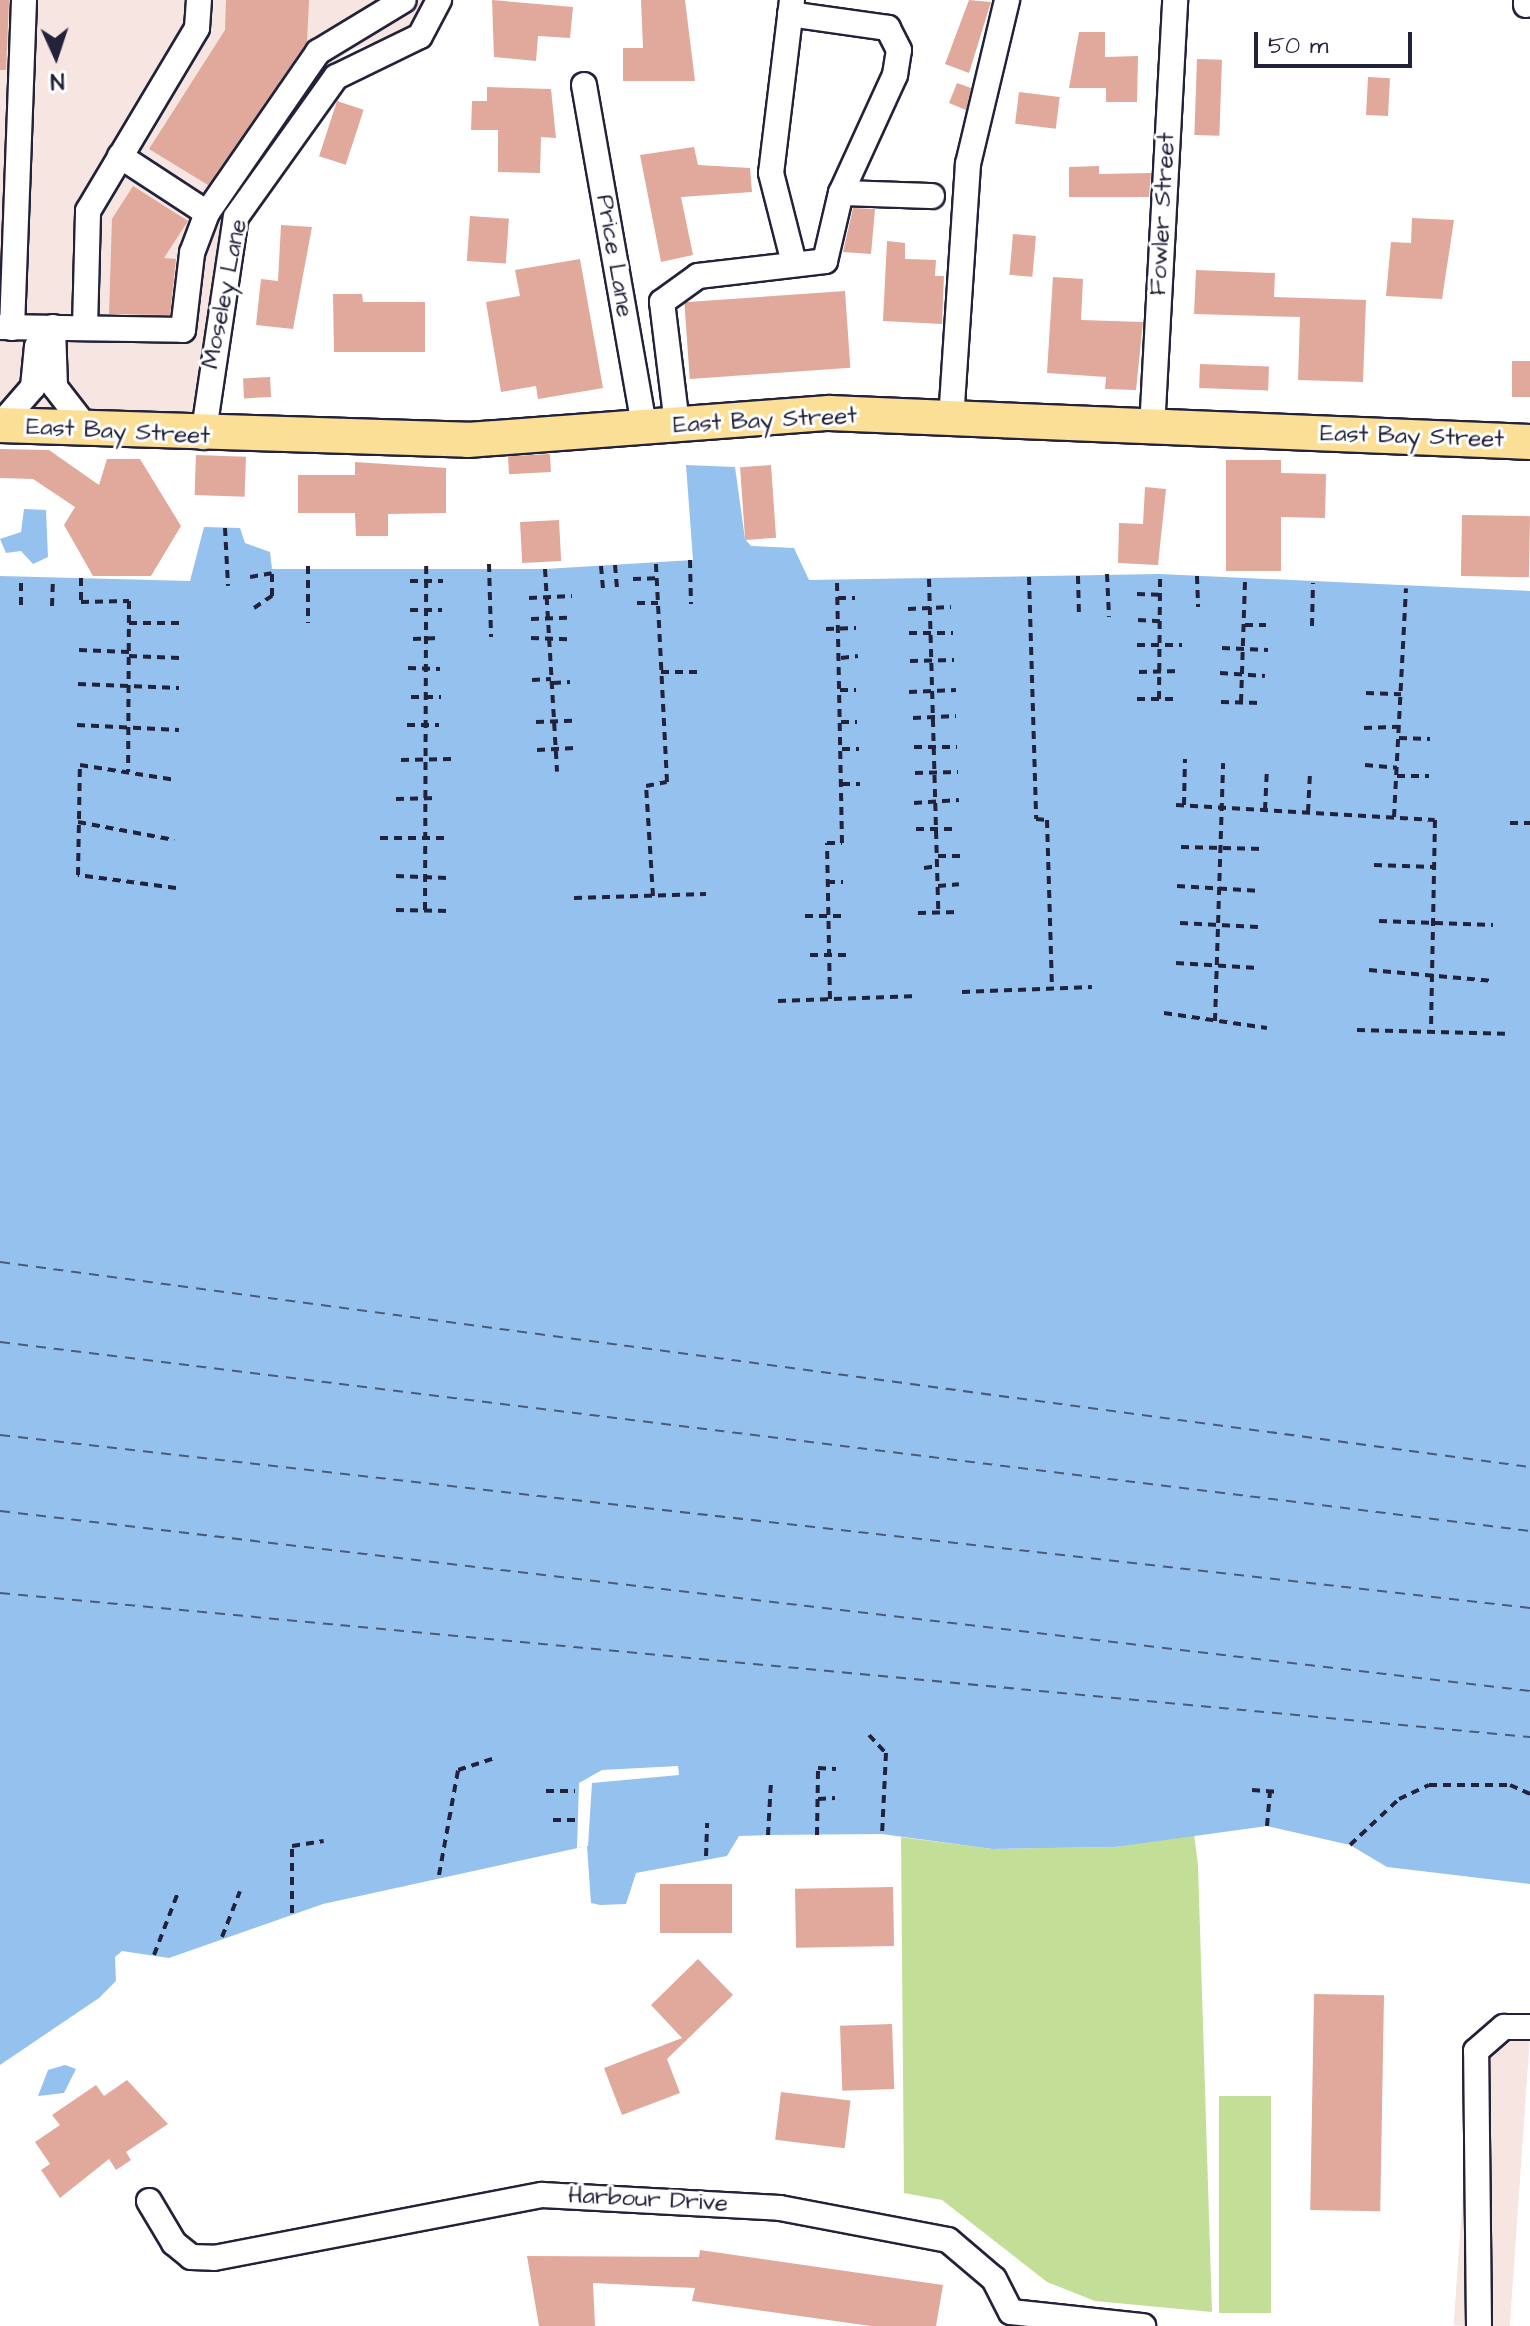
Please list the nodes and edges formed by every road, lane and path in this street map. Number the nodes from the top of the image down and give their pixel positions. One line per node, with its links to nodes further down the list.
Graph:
1 (24, 0): 10 (street)
2 (199, 0): 9 (street)
3 (404, 0): 13 (street)
4 (439, 0): 23 (street, Moseley Lane)
5 (1007, 0): 18 (street)
6 (1175, 0): 21 (street, Fowler Street)
7 (791, 7): 11 (street); 14 (street)
8 (584, 85): 20 (street, Price Lane)
9 (120, 156): 13 (street); 17 (street)
10 (8, 193): 16 (street)
11 (841, 193): 12 (street); 14 (street)
12 (932, 196)
13 (207, 213): 17 (street)
14 (794, 263): 20 (street)
15 (45, 327): 16 (street); 17 (street); 19 (street); 22 (street)
16 (6, 328)
17 (85, 328)
18 (951, 420): 20 (highway, East Bay Street); 21 (highway, East Bay Street)
19 (0, 425): 22 (highway, East Bay Street)
20 (661, 426): 23 (highway, East Bay Street)
21 (1152, 429): 24 (highway, East Bay Street)
22 (89, 431): 23 (highway, East Bay Street)
23 (203, 437)
24 (1530, 442)
25 (225, 528): 52 (path)
26 (690, 560): 65 (path)
27 (656, 562): 43 (path)
28 (489, 564): 95 (path)
29 (426, 565): 50 (path)
30 (615, 565): 55 (path)
31 (308, 566): 85 (path)
32 (601, 566): 54 (path)
33 (545, 569): 59 (path)
34 (1107, 574): 77 (path)
35 (1160, 574): 57 (path)
36 (1078, 576): 76 (path)
37 (1197, 576): 69 (path)
38 (21, 577): 66 (path)
39 (250, 577): 70 (path)
40 (1029, 577): 264 (path)
41 (53, 578): 67 (path)
42 (81, 578): 83 (path)
43 (657, 578): 44 (path); 64 (path)
44 (633, 579)
45 (929, 579): 71 (path)
46 (1245, 579): 86 (path)
47 (410, 581): 50 (path)
48 (443, 581): 50 (path)
49 (837, 581): 61 (path)
50 (426, 582): 74 (path)
51 (1313, 583): 88 (path)
52 (228, 586)
53 (1406, 588): 139 (path)
54 (603, 590)
55 (617, 590)
56 (1137, 594): 57 (path)
57 (1160, 595): 82 (path)
58 (572, 596): 59 (path)
59 (546, 597): 60 (path); 80 (path)
60 (529, 598)
61 (838, 598): 62 (path); 89 (path)
62 (855, 598)
63 (637, 603): 64 (path)
64 (658, 603): 120 (path)
65 (691, 604)
66 (21, 605)
67 (52, 606)
68 (951, 607): 71 (path)
69 (1198, 607)
70 (254, 608)
71 (930, 608): 72 (path); 93 (path)
72 (908, 609)
73 (410, 610): 74 (path)
74 (426, 610): 75 (path); 101 (path)
75 (442, 610)
76 (1079, 616)
77 (1109, 617)
78 (568, 618): 80 (path)
79 (531, 619): 80 (path)
80 (548, 619): 98 (path)
81 (1138, 620): 82 (path)
82 (1160, 621): 103 (path)
83 (129, 623): 84 (path); 109 (path)
84 (180, 623)
85 (308, 623)
86 (1244, 625): 87 (path); 107 (path)
87 (1266, 625)
88 (1312, 626)
89 (839, 628): 90 (path); 91 (path); 112 (path)
90 (856, 628)
91 (826, 629)
92 (909, 633): 93 (path)
93 (931, 633): 94 (path); 113 (path)
94 (953, 633)
95 (491, 637)
96 (440, 638): 101 (path)
97 (531, 638): 98 (path)
98 (549, 638): 100 (path); 128 (path)
99 (413, 639): 101 (path)
100 (568, 639)
101 (426, 640): 117 (path)
102 (1137, 645): 103 (path)
103 (1160, 645): 104 (path); 123 (path)
104 (1182, 645)
105 (1222, 648): 107 (path)
106 (79, 650): 109 (path)
107 (1244, 650): 108 (path); 125 (path)
108 (1268, 650)
109 (129, 654): 111 (path); 131 (path)
110 (858, 656): 112 (path)
111 (180, 658)
112 (839, 658): 133 (path)
113 (931, 660): 114 (path); 115 (path); 136 (path)
114 (954, 660)
115 (910, 661)
116 (408, 668): 117 (path)
117 (426, 669): 118 (path); 142 (path)
118 (440, 669)
119 (1181, 671): 123 (path)
120 (661, 672): 121 (path); 237 (path)
121 (702, 672)
122 (1139, 672): 123 (path)
123 (1160, 672): 144 (path)
124 (1220, 673): 125 (path)
125 (1243, 675): 126 (path); 147 (path)
126 (1265, 676)
127 (532, 680): 128 (path)
128 (551, 681): 129 (path); 154 (path)
129 (570, 682)
130 (78, 684): 131 (path)
131 (128, 687): 132 (path); 161 (path)
132 (179, 688)
133 (840, 690): 134 (path); 155 (path)
134 (856, 690)
135 (956, 690): 136 (path)
136 (932, 691): 137 (path); 150 (path)
137 (909, 692)
138 (1366, 693): 139 (path)
139 (1401, 694): 162 (path)
140 (411, 697): 142 (path)
141 (441, 697): 142 (path)
142 (426, 698): 159 (path)
143 (1137, 699): 144 (path)
144 (1159, 699): 145 (path)
145 (1179, 699)
146 (1221, 702): 147 (path)
147 (1241, 702): 148 (path)
148 (1262, 703)
149 (956, 716): 150 (path)
150 (934, 717): 151 (path); 168 (path)
151 (913, 718)
152 (572, 721): 154 (path)
153 (536, 722): 154 (path)
154 (554, 722): 174 (path)
155 (841, 722): 156 (path); 171 (path)
156 (857, 722)
157 (77, 725): 161 (path)
158 (407, 725): 159 (path)
159 (425, 725): 160 (path); 175 (path)
160 (439, 725)
161 (128, 727): 164 (path); 183 (path)
162 (1399, 727): 163 (path); 165 (path)
163 (1364, 728)
164 (179, 730)
165 (1399, 738): 166 (path); 182 (path)
166 (1430, 739)
167 (914, 747): 168 (path)
168 (934, 747): 169 (path); 185 (path)
169 (957, 747)
170 (575, 748): 174 (path)
171 (841, 749): 172 (path); 192 (path)
172 (859, 749)
173 (537, 750): 174 (path)
174 (556, 750): 184 (path)
175 (425, 759): 176 (path); 178 (path); 194 (path)
176 (451, 759)
177 (1185, 759): 201 (path)
178 (401, 760)
179 (1223, 763): 202 (path)
180 (1365, 765): 182 (path)
181 (1267, 768): 203 (path)
182 (1397, 768): 189 (path)
183 (128, 772): 191 (path); 206 (path)
184 (557, 772)
185 (935, 772): 186 (path); 188 (path); 198 (path)
186 (958, 772)
187 (1310, 772): 204 (path)
188 (915, 773)
189 (1397, 776): 190 (path); 205 (path)
190 (1429, 776)
191 (176, 780)
192 (842, 784): 193 (path); 228 (path)
193 (860, 784)
194 (425, 798): 195 (path); 196 (path); 214 (path)
195 (438, 798)
196 (396, 799)
197 (959, 800): 198 (path)
198 (936, 801): 199 (path); 210 (path)
199 (914, 803)
200 (1176, 805): 201 (path)
201 (1184, 805): 202 (path)
202 (1223, 807): 203 (path); 217 (path)
203 (1265, 810): 204 (path)
204 (1308, 812): 205 (path)
205 (1394, 817): 223 (path)
206 (78, 822): 215 (path); 233 (path)
207 (1510, 823): 208 (path)
208 (1530, 823)
209 (916, 829): 210 (path)
210 (937, 829): 211 (path); 219 (path)
211 (958, 829)
212 (380, 838): 214 (path)
213 (446, 838): 214 (path)
214 (425, 839): 226 (path)
215 (174, 840)
216 (1181, 847): 217 (path)
217 (1222, 848): 218 (path); 234 (path)
218 (1265, 849)
219 (938, 856): 220 (path); 222 (path)
220 (960, 856)
221 (1374, 865): 223 (path)
222 (938, 866): 224 (path); 231 (path)
223 (1434, 867): 249 (path)
224 (924, 868)
225 (396, 876): 226 (path)
226 (425, 878): 227 (path); 240 (path)
227 (447, 878)
228 (827, 882): 229 (path); 246 (path)
229 (843, 882)
230 (959, 884): 231 (path)
231 (938, 886): 242 (path)
232 (1177, 886): 234 (path)
233 (176, 888)
234 (1220, 889): 235 (path); 251 (path)
235 (1261, 891)
236 (706, 894): 237 (path)
237 (653, 896): 238 (path)
238 (574, 898)
239 (396, 910): 240 (path)
240 (425, 910): 241 (path)
241 (450, 911)
242 (938, 911): 243 (path); 244 (path)
243 (959, 912)
244 (918, 913)
245 (805, 916): 246 (path)
246 (828, 916): 247 (path); 255 (path)
247 (845, 916)
248 (1379, 921): 249 (path)
249 (1433, 922): 252 (path); 261 (path)
250 (1180, 923): 251 (path)
251 (1220, 925): 253 (path); 258 (path)
252 (1493, 925)
253 (1258, 927)
254 (810, 955): 255 (path)
255 (829, 955): 256 (path); 267 (path)
256 (846, 955)
257 (1176, 963): 258 (path)
258 (1216, 964): 259 (path); 270 (path)
259 (1258, 968)
260 (1369, 970): 261 (path)
261 (1432, 977): 262 (path); 273 (path)
262 (1494, 981)
263 (1092, 987): 264 (path)
264 (1052, 988): 265 (path)
265 (962, 992)
266 (918, 996): 267 (path)
267 (830, 999): 268 (path)
268 (778, 1001)
269 (1164, 1013): 270 (path)
270 (1215, 1021): 271 (path)
271 (1267, 1028)
272 (1357, 1030): 273 (path)
273 (1431, 1032): 274 (path)
274 (1505, 1034)
275 (869, 1735): 291 (path)
276 (492, 1759): 297 (path)
277 (836, 1769): 286 (path)
278 (771, 1782): 292 (path)
279 (1252, 1790): 282 (path)
280 (546, 1791): 281 (path)
281 (575, 1791)
282 (1270, 1791): 283 (path); 290 (path)
283 (1279, 1792)
284 (1530, 1794): 295 (path)
285 (835, 1798): 286 (path)
286 (818, 1799): 293 (path)
287 (553, 1820): 288 (path)
288 (576, 1820)
289 (707, 1823): 296 (path)
290 (1267, 1826)
291 (882, 1834)
292 (768, 1835)
293 (817, 1835)
294 (324, 1841): 300 (path)
295 (1350, 1845)
296 (706, 1856)
297 (439, 1875)
298 (179, 1890): 302 (path)
299 (240, 1891): 301 (path)
300 (292, 1913)
301 (222, 1937)
302 (154, 1955)
303 (1530, 2027): 307 (street)
304 (149, 2201): 305 (street, Harbour Drive)
305 (1004, 2319): 306 (street, Harbour Drive)
306 (1143, 2326)
307 (1479, 2326)

